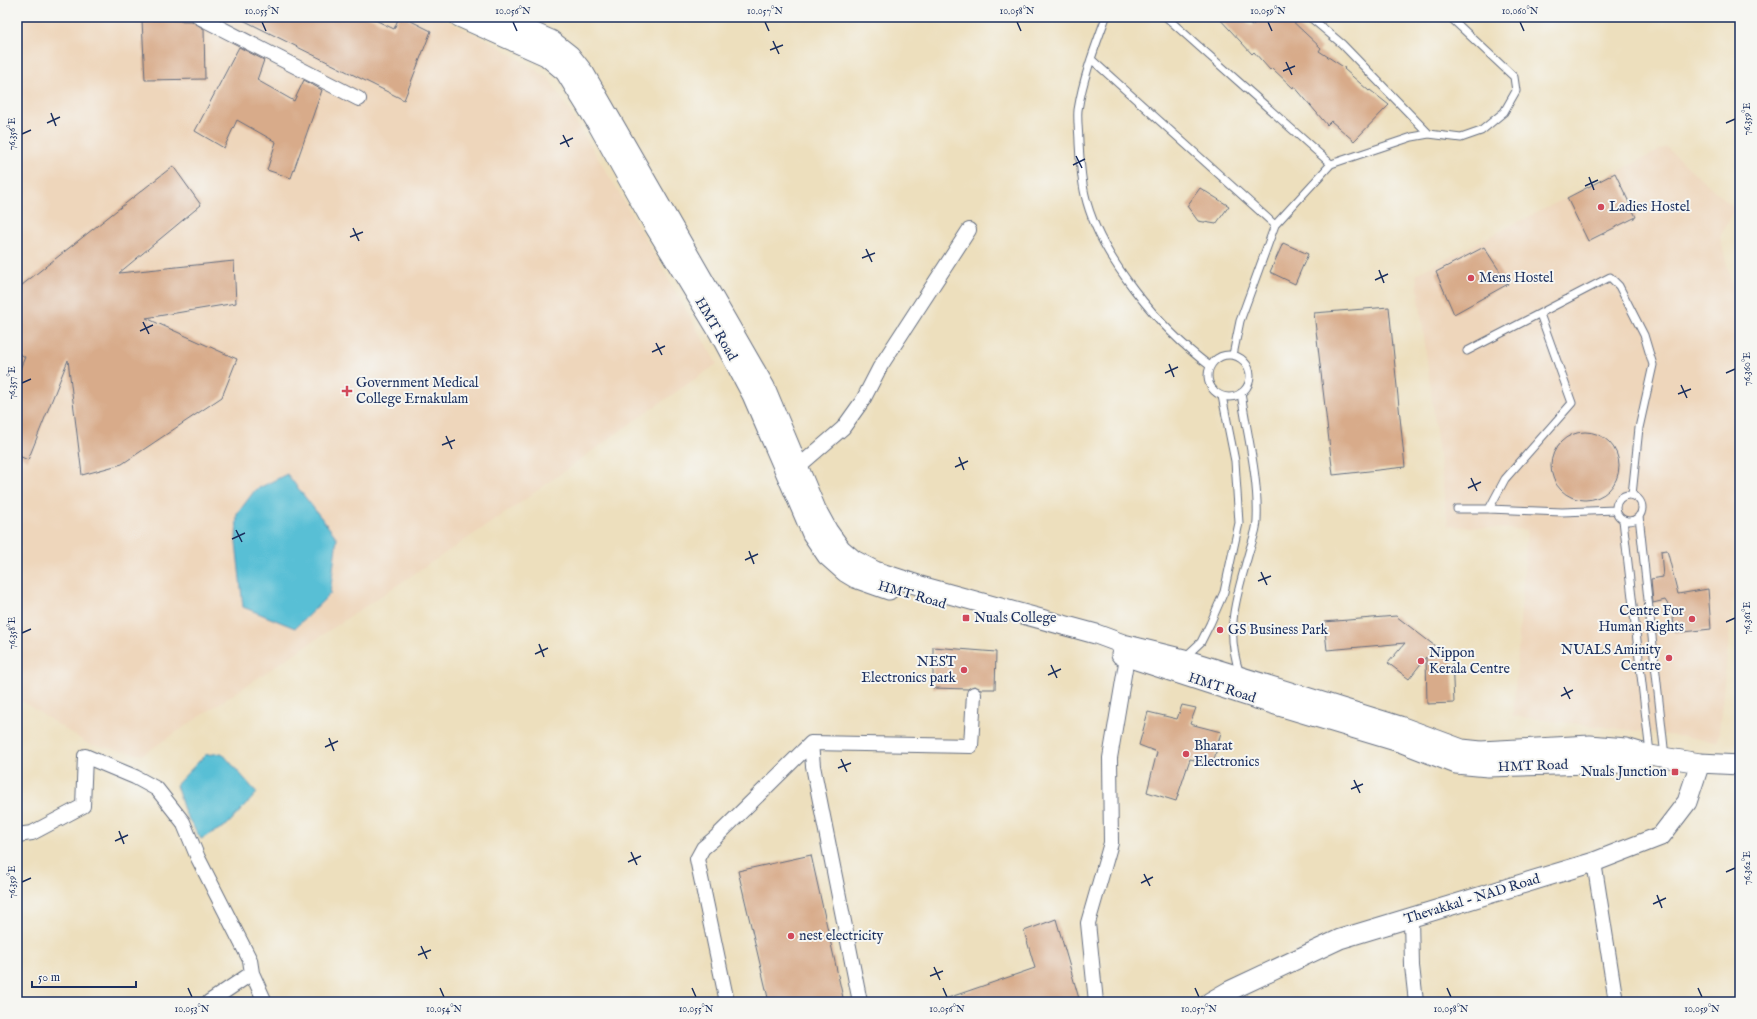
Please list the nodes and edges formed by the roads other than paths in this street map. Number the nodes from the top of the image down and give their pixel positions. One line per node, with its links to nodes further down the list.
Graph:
1 (199, 17): 9 (street)
2 (459, 17): 27 (main road, HMT Road)
3 (499, 17): 20 (main road, HMT Road)
4 (1106, 17): 8 (lane)
5 (1166, 17): 11 (lane)
6 (1310, 17): 10 (lane)
7 (1450, 17): 10 (lane)
8 (1091, 59): 12 (lane); 17 (lane)
9 (359, 99)
10 (1429, 134): 11 (lane)
11 (1331, 164): 12 (lane)
12 (1275, 225): 16 (lane)
13 (969, 230): 20 (street)
14 (1540, 314): 15 (lane); 21 (lane); 23 (lane)
15 (1467, 351)
16 (1233, 355): 17 (lane); 18 (lane)
17 (1210, 366): 19 (lane)
18 (1240, 393): 19 (lane); 30 (lane)
19 (1222, 396): 29 (lane)
20 (798, 467): 27 (main road, HMT Road)
21 (1632, 494): 24 (lane); 25 (lane)
22 (1457, 509): 23 (lane)
23 (1489, 509): 24 (lane)
24 (1616, 510): 26 (lane)
25 (1639, 516): 26 (lane); 33 (lane)
26 (1623, 520): 33 (lane)
27 (849, 566): 28 (main road, HMT Road); 29 (main road, HMT Road)
28 (1127, 657): 33 (main road, HMT Road); 44 (street)
29 (1184, 658): 30 (main road, HMT Road)
30 (1241, 676): 33 (main road, HMT Road)
31 (974, 694): 32 (street)
32 (811, 743): 42 (street); 43 (street)
33 (1658, 757): 34 (main road, HMT Road)
34 (1700, 764): 35 (main road, HMT Road); 37 (main road, Thevakkal - NAD Road)
35 (1740, 765)
36 (17, 835): 39 (street)
37 (1594, 862): 38 (main road, Thevakkal - NAD Road); 47 (street)
38 (1411, 917): 45 (main road, Thevakkal - NAD Road); 46 (street)
39 (252, 973): 40 (street); 41 (street)
40 (209, 1002)
41 (265, 1002)
42 (727, 1002)
43 (860, 1002)
44 (1096, 1002)
45 (1210, 1002)
46 (1416, 1002)
47 (1616, 1002)

